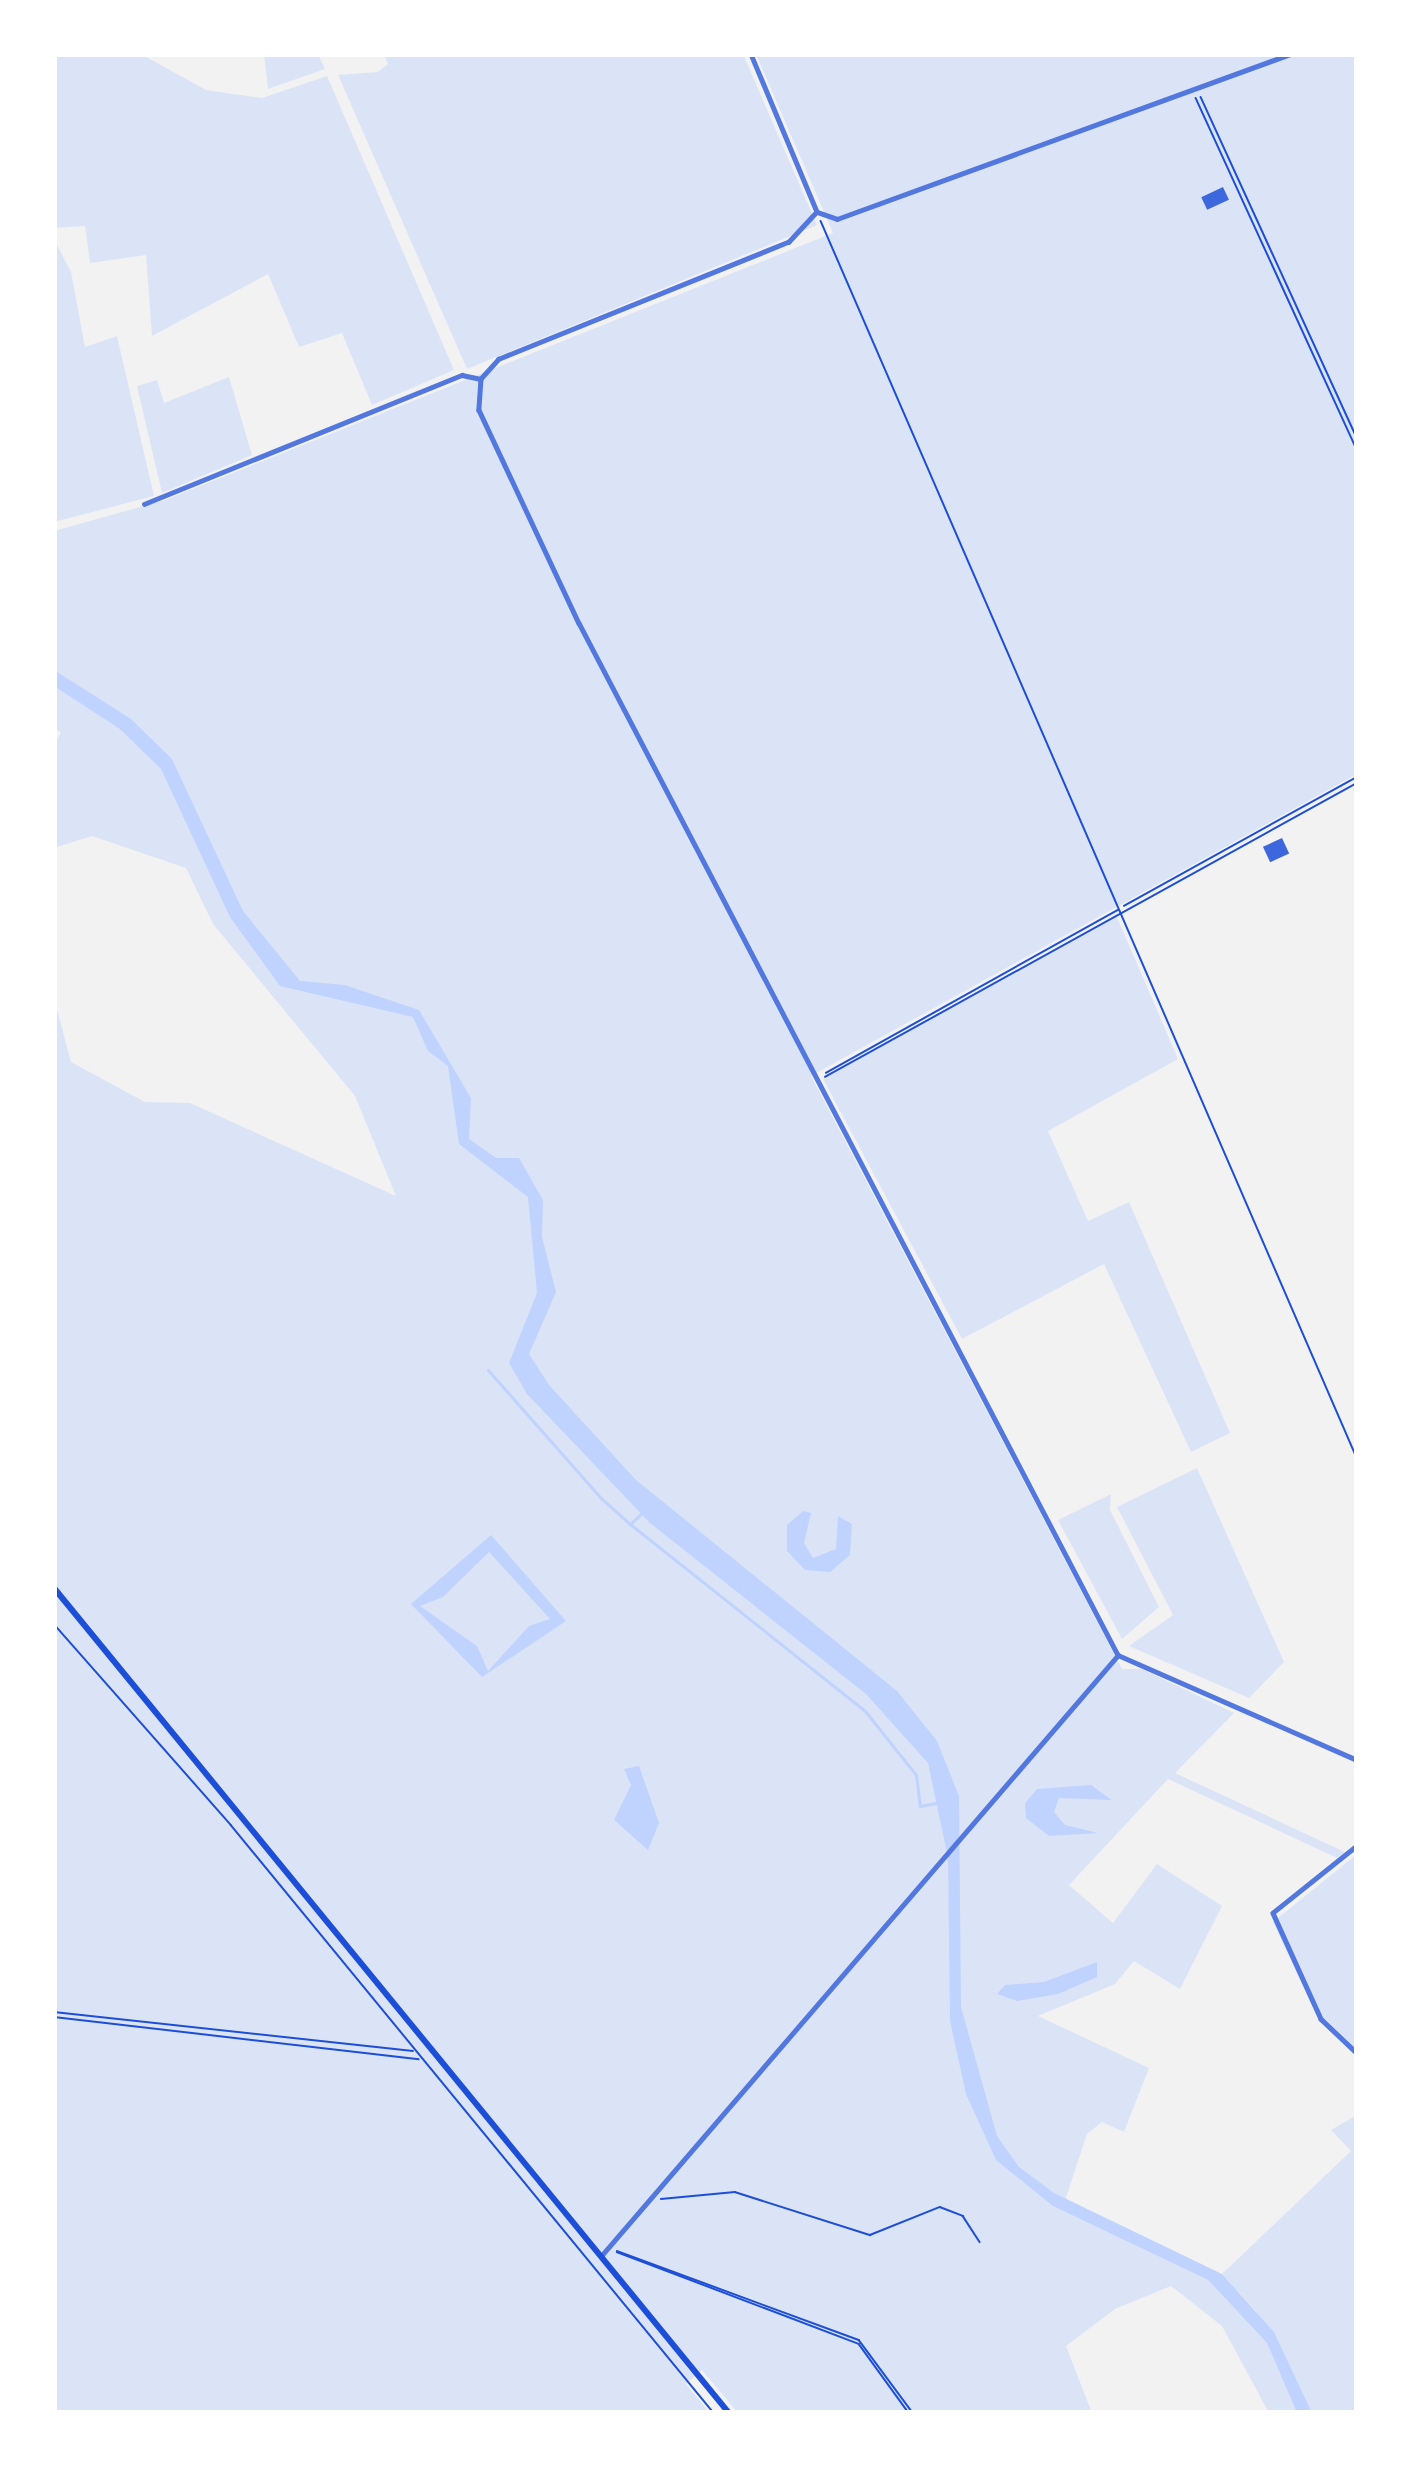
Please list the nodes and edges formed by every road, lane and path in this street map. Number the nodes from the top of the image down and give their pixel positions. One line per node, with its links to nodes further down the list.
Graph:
1 (751, 54): 4 (street)
2 (1292, 54): 3 (street)
3 (1196, 88): 4 (street); 6 (path); 7 (path)
4 (817, 212): 5 (street); 10 (path)
5 (481, 379): 8 (street); 11 (street)
6 (1357, 438)
7 (1357, 450)
8 (145, 504)
9 (1357, 780): 10 (path)
10 (1122, 910): 11 (path); 12 (path)
11 (818, 1079): 15 (street)
12 (1357, 1458)
13 (54, 1588): 25 (main road)
14 (54, 1624): 19 (path)
15 (1118, 1655): 16 (street); 22 (street)
16 (1357, 1760)
17 (1357, 1846): 20 (street)
18 (54, 2014): 19 (path); 21 (path)
19 (416, 2049): 21 (path)
20 (1357, 2053)
21 (423, 2058): 26 (path)
22 (647, 2202): 23 (path); 24 (street)
23 (980, 2242)
24 (608, 2248): 25 (street); 28 (path)
25 (601, 2257): 27 (main road)
26 (714, 2413)
27 (729, 2413)
28 (911, 2413)

